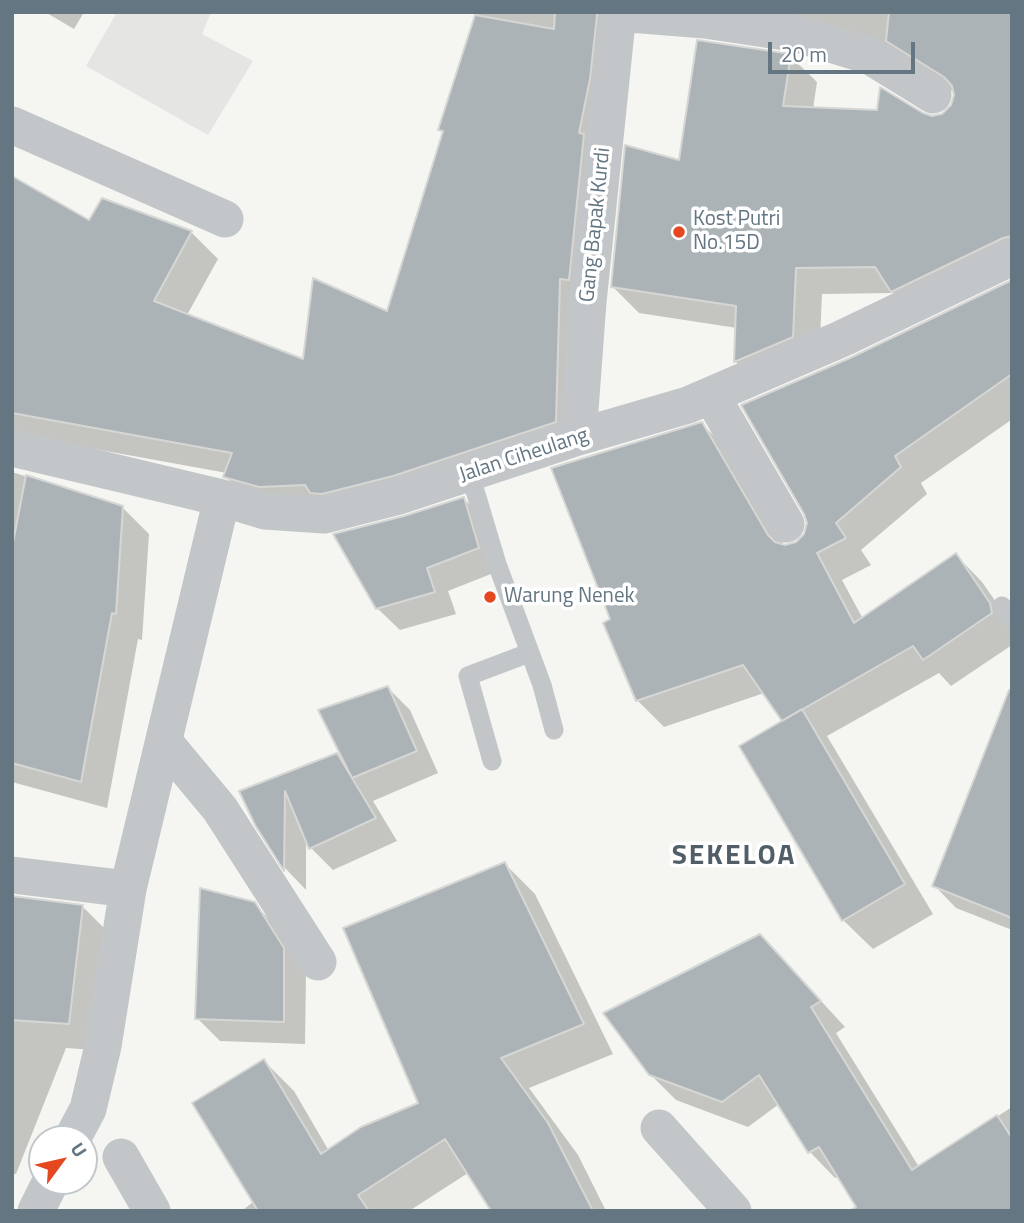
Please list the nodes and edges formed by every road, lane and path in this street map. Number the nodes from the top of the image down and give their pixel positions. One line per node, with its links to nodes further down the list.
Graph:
1 (617, 13): 2 (street); 7 (street, Gang Bapak Kurdi)
2 (933, 94)
3 (12, 125): 4 (street)
4 (225, 219)
5 (1012, 257): 6 (street, Jalan Ciheulang)
6 (711, 395): 7 (street, Jalan Ciheulang); 11 (street)
7 (578, 437): 9 (street, Jalan Ciheulang)
8 (12, 449): 10 (street, Jalan Ciheulang)
9 (470, 474): 10 (street, Jalan Ciheulang); 12 (lane)
10 (222, 498): 14 (street)
11 (786, 524)
12 (529, 653): 13 (lane); 15 (lane)
13 (554, 730)
14 (165, 743): 17 (street); 18 (street)
15 (492, 761)
16 (12, 875): 17 (street)
17 (128, 889): 19 (street)
18 (318, 962)
19 (79, 1125)
20 (659, 1128): 25 (street)
21 (121, 1157): 24 (street)
22 (44, 1195): 23 (street)
23 (36, 1211)
24 (152, 1211)
25 (733, 1211)

